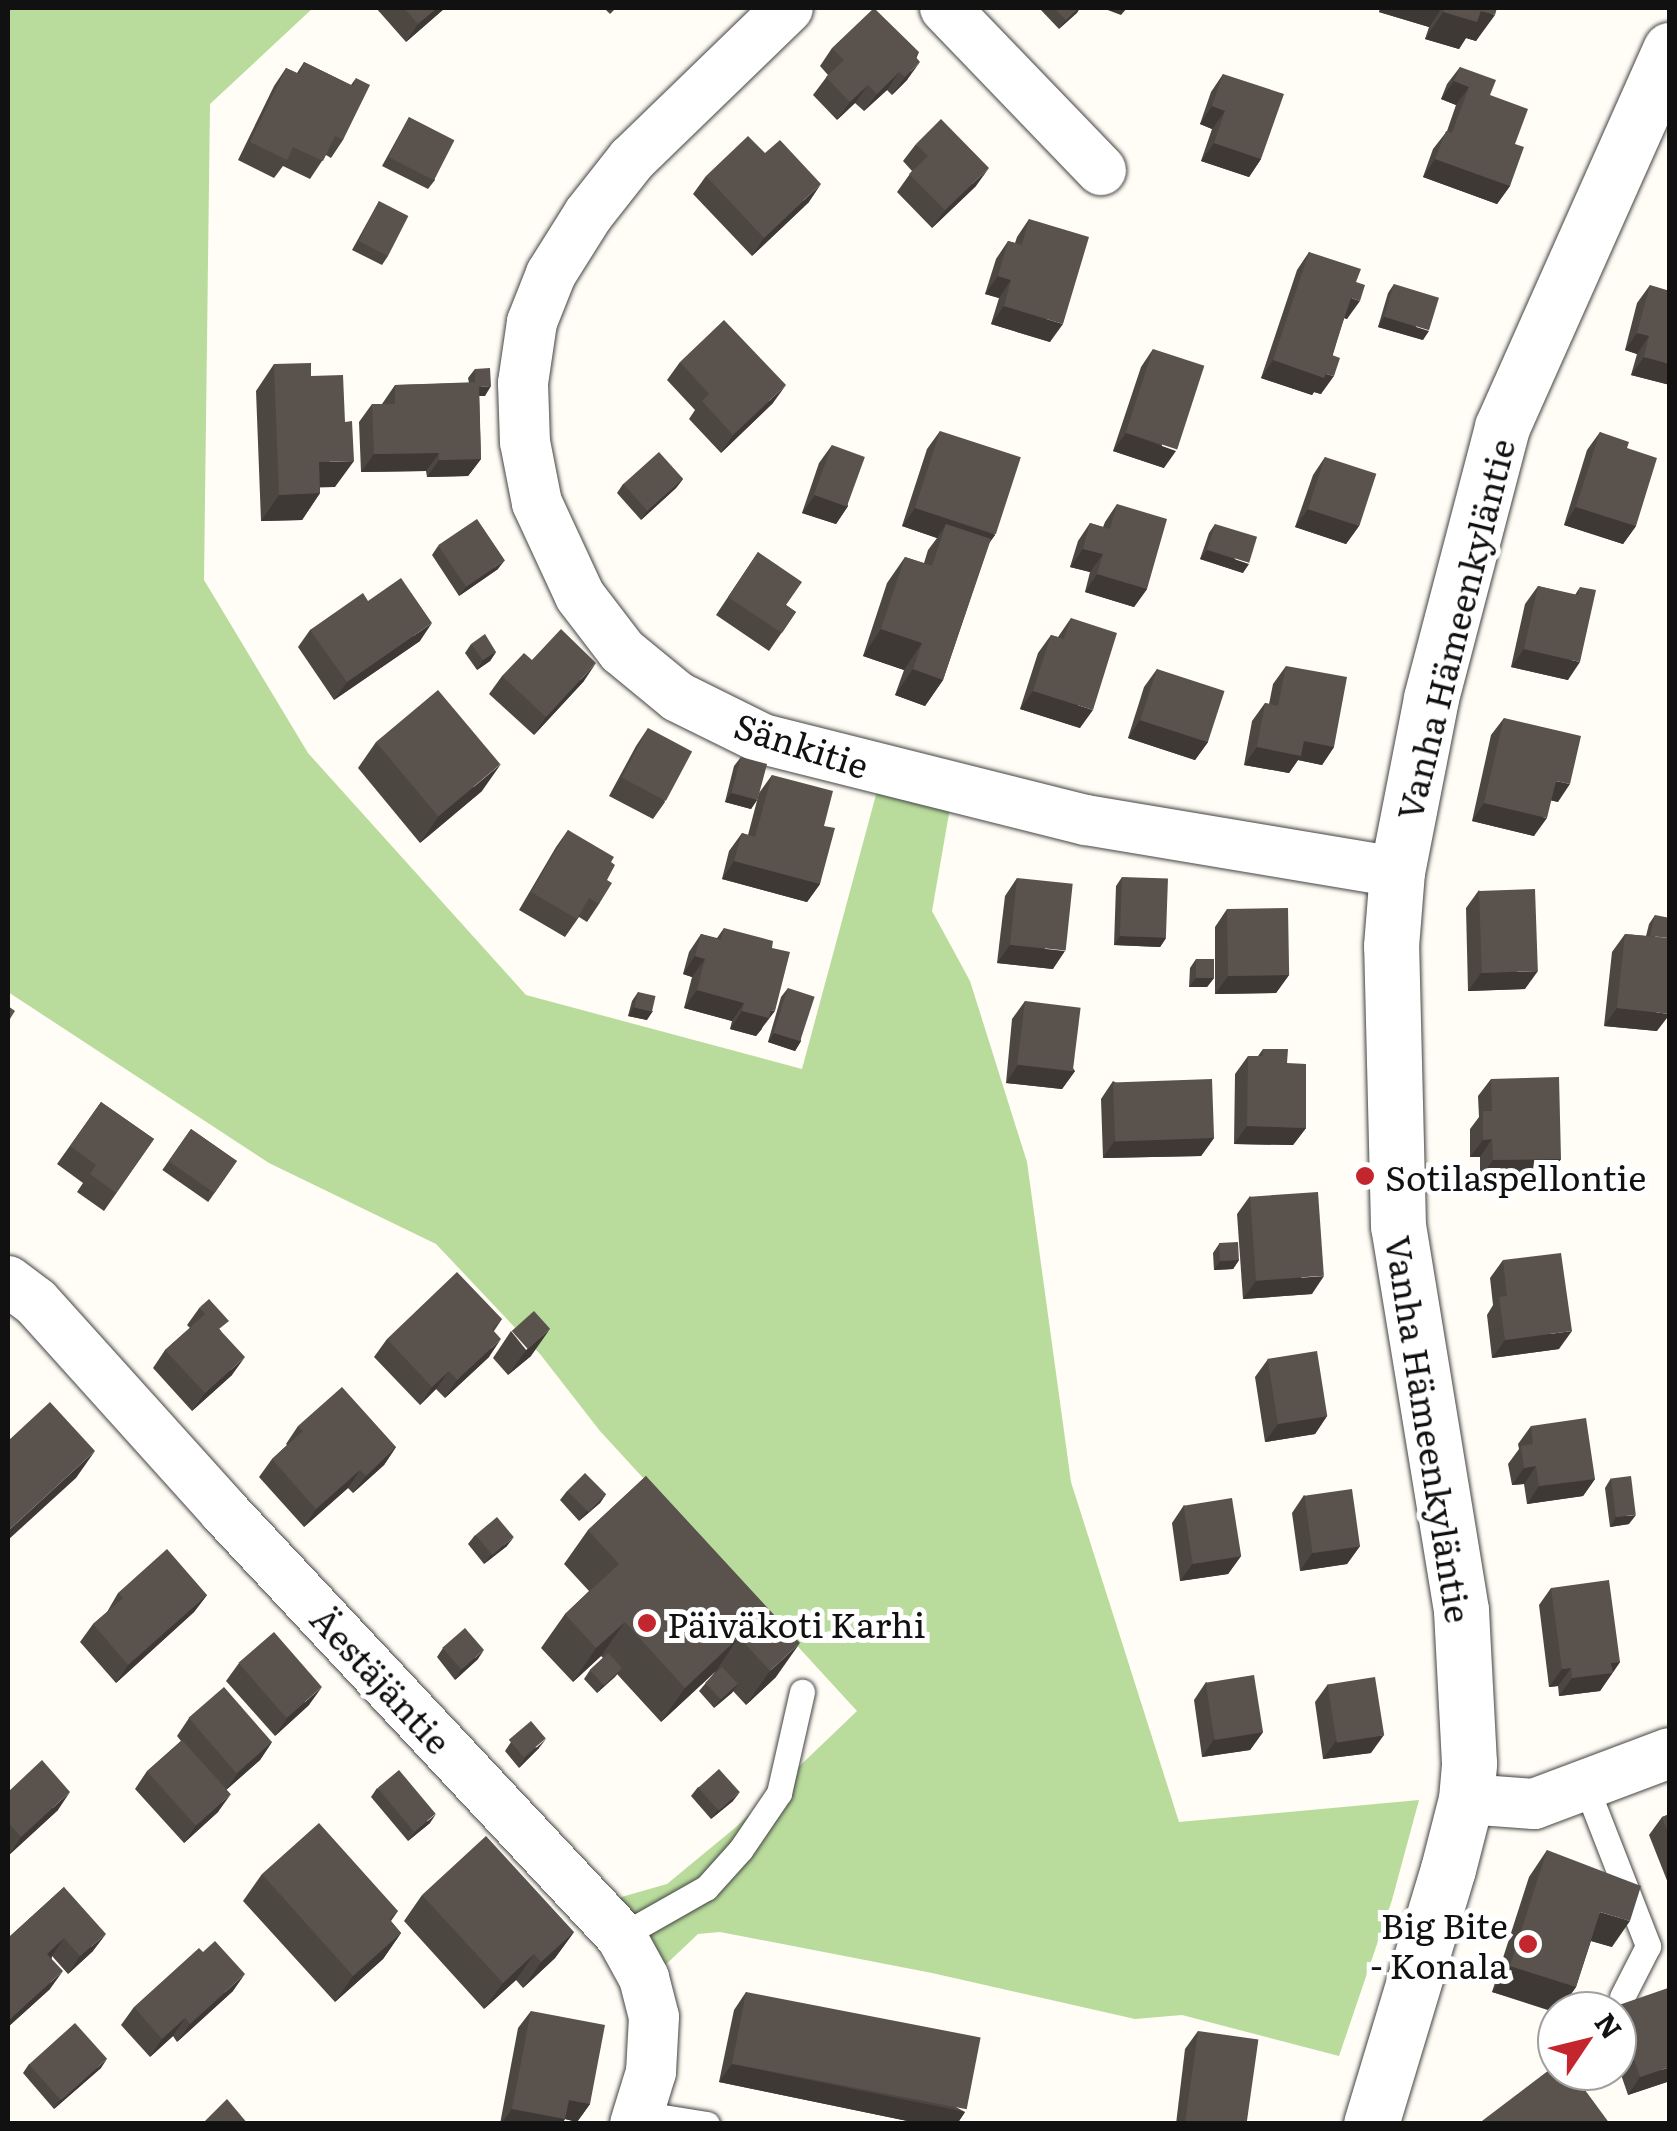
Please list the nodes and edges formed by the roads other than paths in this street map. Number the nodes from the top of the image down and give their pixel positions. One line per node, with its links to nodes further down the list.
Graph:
1 (788, 8): 5 (street, Sänkitie)
2 (945, 8): 4 (street)
3 (1670, 50): 5 (street, Vanha Hämeenkyläntie)
4 (1101, 170)
5 (1398, 872): 10 (street, Vanha Hämeenkyläntie)
6 (8, 1281): 11 (street, Äestäjäntie)
7 (802, 1692): 11 (lane)
8 (1670, 1752): 9 (street)
9 (1585, 1784): 10 (street); 12 (lane)
10 (1466, 1799): 15 (street, Vanha Hämeenkyläntie)
11 (620, 1936): 13 (street, Äestäjäntie)
12 (1625, 1991)
13 (636, 2118): 14 (lane)
14 (706, 2124)
15 (1371, 2124)

